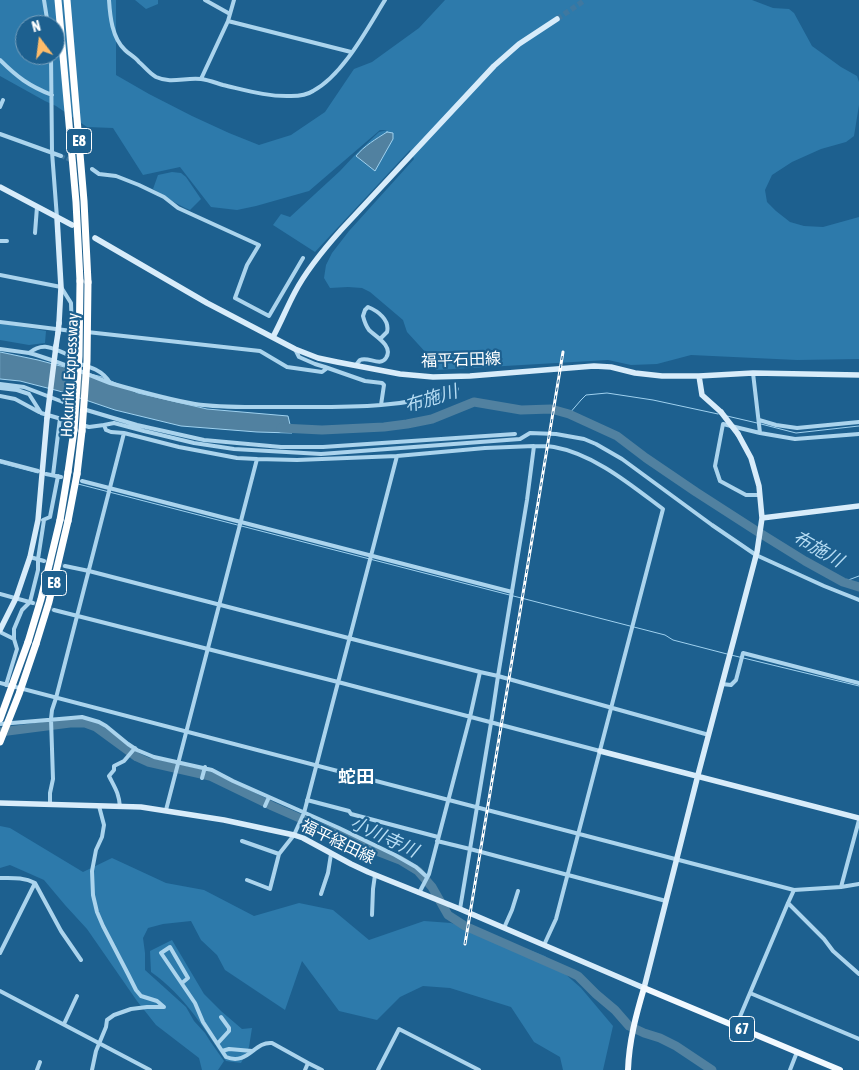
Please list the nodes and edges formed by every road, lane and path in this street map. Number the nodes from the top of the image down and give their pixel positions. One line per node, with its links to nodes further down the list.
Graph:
1 (44, 0): 9 (street)
2 (58, 0): 33 (highway, Hokuriku Expressway / E8)
3 (67, 0): 33 (highway, Hokuriku Expressway / E8)
4 (109, 0): 15 (street)
5 (205, 0): 8 (street)
6 (234, 0): 8 (street)
7 (385, 0): 12 (street)
8 (230, 14): 11 (street)
9 (46, 15)
10 (557, 18): 37 (street)
11 (228, 21): 12 (street); 15 (street)
12 (351, 52): 15 (street)
13 (0, 60): 16 (street)
14 (51, 65): 16 (street)
15 (201, 79)
16 (52, 95): 20 (street)
17 (3, 100): 18 (street)
18 (0, 107)
19 (0, 134): 20 (street)
20 (52, 152): 21 (street); 25 (street)
21 (61, 156)
22 (92, 169): 31 (street)
23 (0, 187): 24 (street)
24 (37, 207): 25 (street); 27 (street)
25 (57, 218): 26 (street); 34 (street)
26 (72, 225)
27 (35, 233)
28 (95, 238): 37 (street, 福平石田線)
29 (0, 241): 30 (street)
30 (7, 241)
31 (303, 258)
32 (0, 275): 34 (street)
33 (84, 282): 59 (highway, Hokuriku Expressway / E8, bridge)
34 (61, 287): 36 (street); 76 (street, bridge)
35 (0, 322): 36 (street)
36 (72, 331): 42 (street); 44 (street)
37 (273, 338): 40 (street, 福平石田線)
38 (380, 339): 38 (street); 43 (street)
39 (0, 349): 41 (street)
40 (295, 349): 43 (street, 福平石田線); 44 (street)
41 (29, 353): 42 (street); 48 (street)
42 (69, 355): 48 (street)
43 (356, 366): 46 (street, 福平石田線)
44 (326, 367): 53 (street)
45 (753, 373): 46 (street, 福平石田線); 47 (street, 福平石田線); 56 (street)
46 (699, 376): 73 (street, bridge)
47 (859, 376)
48 (110, 382): 53 (street)
49 (0, 384): 62 (street)
50 (0, 388): 54 (street)
51 (457, 389): 53 (street)
52 (0, 396): 54 (street)
53 (382, 405)
54 (41, 413): 55 (street)
55 (60, 418): 58 (street); 70 (street)
56 (759, 420): 57 (street); 61 (street)
57 (859, 422)
58 (104, 425): 60 (street); 78 (street)
59 (78, 430): 107 (highway, Hokuriku Expressway / E8, bridge); 113 (highway, Hokuriku Expressway / E8, bridge)
60 (124, 433): 66 (street); 72 (street)
61 (760, 433): 63 (street); 73 (street)
62 (515, 434)
63 (859, 434)
64 (534, 446): 65 (street); 85 (street); 105 (street)
65 (397, 456): 66 (street); 79 (street)
66 (257, 459): 77 (street)
67 (0, 460): 68 (street)
68 (38, 471)
69 (46, 474): 70 (street)
70 (53, 475): 76 (street)
71 (82, 481): 72 (street)
72 (110, 487): 77 (street); 84 (street)
73 (760, 495): 75 (street)
74 (859, 506): 75 (street)
75 (762, 518): 78 (street)
76 (41, 520): 80 (street); 81 (street)
77 (241, 522): 79 (street); 90 (street)
78 (757, 553): 88 (street); 101 (street)
79 (371, 555): 85 (street); 95 (street)
80 (30, 557): 81 (street); 87 (street)
81 (38, 559): 82 (street); 89 (street)
82 (44, 560)
83 (65, 566): 84 (street)
84 (89, 571): 90 (street); 92 (street)
85 (512, 592): 98 (street)
86 (0, 594): 87 (street)
87 (16, 598): 89 (street); 93 (street)
88 (859, 600)
89 (31, 603): 94 (street)
90 (220, 604): 95 (street); 96 (street)
91 (54, 610): 92 (street)
92 (77, 615): 96 (street); 104 (street)
93 (0, 631): 94 (street)
94 (14, 639): 103 (street)
95 (350, 639): 97 (street); 99 (street)
96 (208, 649): 99 (street); 111 (street)
97 (480, 672): 98 (street); 106 (street)
98 (498, 676): 105 (street); 109 (street)
99 (338, 682): 106 (street); 117 (street)
100 (0, 683): 103 (street)
101 (722, 684): 102 (street); 112 (street)
102 (859, 684)
103 (6, 685): 104 (street)
104 (56, 698): 108 (street); 111 (street)
105 (611, 707): 112 (street); 115 (street)
106 (470, 717): 109 (street); 123 (street)
107 (0, 719)
108 (51, 719): 110 (street); 114 (street); 125 (street)
109 (491, 723): 115 (street); 129 (street)
110 (0, 724)
111 (186, 732): 116 (street); 117 (street)
112 (709, 735): 119 (street)
113 (0, 742)
114 (135, 748): 116 (street); 128 (street)
115 (600, 751): 119 (street); 133 (street)
116 (178, 764): 118 (street); 130 (street)
117 (316, 766): 122 (street); 123 (street)
118 (205, 768): 120 (street); 121 (street)
119 (697, 776): 132 (street); 140 (street)
120 (202, 778)
121 (269, 797): 127 (street); 131 (street)
122 (307, 800): 131 (street); 135 (street)
123 (448, 800): 129 (street); 135 (street)
124 (0, 803): 125 (street, 福平経田線)
125 (50, 804): 126 (street, 福平経田線)
126 (99, 806): 128 (street, 福平経田線); 171 (street)
127 (265, 806)
128 (120, 807): 130 (street, 福平経田線)
129 (477, 807): 133 (street); 137 (street)
130 (166, 810): 134 (street, 福平経田線)
131 (304, 813): 134 (street); 143 (street)
132 (859, 819): 148 (street)
133 (578, 833): 140 (street); 142 (street)
134 (294, 835): 138 (street); 139 (street, 福平経田線)
135 (438, 839): 137 (street); 143 (street)
136 (242, 841): 138 (street)
137 (470, 849): 142 (street); 155 (street)
138 (279, 854): 145 (street)
139 (331, 854): 141 (street, 福平経田線); 151 (street)
140 (676, 860): 149 (street); 153 (street)
141 (375, 875): 152 (street, 福平経田線); 156 (street)
142 (567, 875): 153 (street); 158 (street)
143 (427, 877): 152 (street)
144 (0, 878): 146 (street)
145 (247, 880)
146 (35, 883): 159 (street); 160 (street)
147 (859, 884): 148 (street)
148 (841, 887): 149 (street)
149 (794, 890): 154 (street)
150 (518, 891): 157 (street)
151 (321, 894)
152 (421, 894): 155 (street, 福平経田線)
153 (666, 902): 163 (street)
154 (788, 903): 161 (street); 165 (street)
155 (460, 909): 157 (street, 福平経田線)
156 (372, 915)
157 (504, 928): 158 (street, 福平経田線)
158 (544, 945): 163 (street, 福平経田線)
159 (0, 953)
160 (81, 960)
161 (859, 974)
162 (182, 983): 162 (street); 172 (street)
163 (644, 988): 169 (main road, 67); 185 (main road)
164 (0, 991): 168 (street)
165 (750, 993): 169 (street); 170 (street)
166 (77, 996): 168 (street)
167 (221, 1017): 172 (street)
168 (64, 1024): 171 (street)
169 (736, 1026): 175 (main road, 67)
170 (859, 1039)
171 (99, 1042): 179 (street); 180 (street)
172 (218, 1043): 173 (street)
173 (222, 1051): 174 (street); 174 (street)
174 (253, 1051): 177 (street)
175 (797, 1052): 186 (street); 187 (main road, 67)
176 (40, 1062): 178 (street)
177 (308, 1063): 181 (street); 182 (street)
178 (37, 1070)
179 (92, 1070)
180 (150, 1070)
181 (305, 1070)
182 (322, 1070)
183 (378, 1070): 184 (street)
184 (478, 1070)
185 (628, 1070)
186 (790, 1070)
187 (840, 1070)

